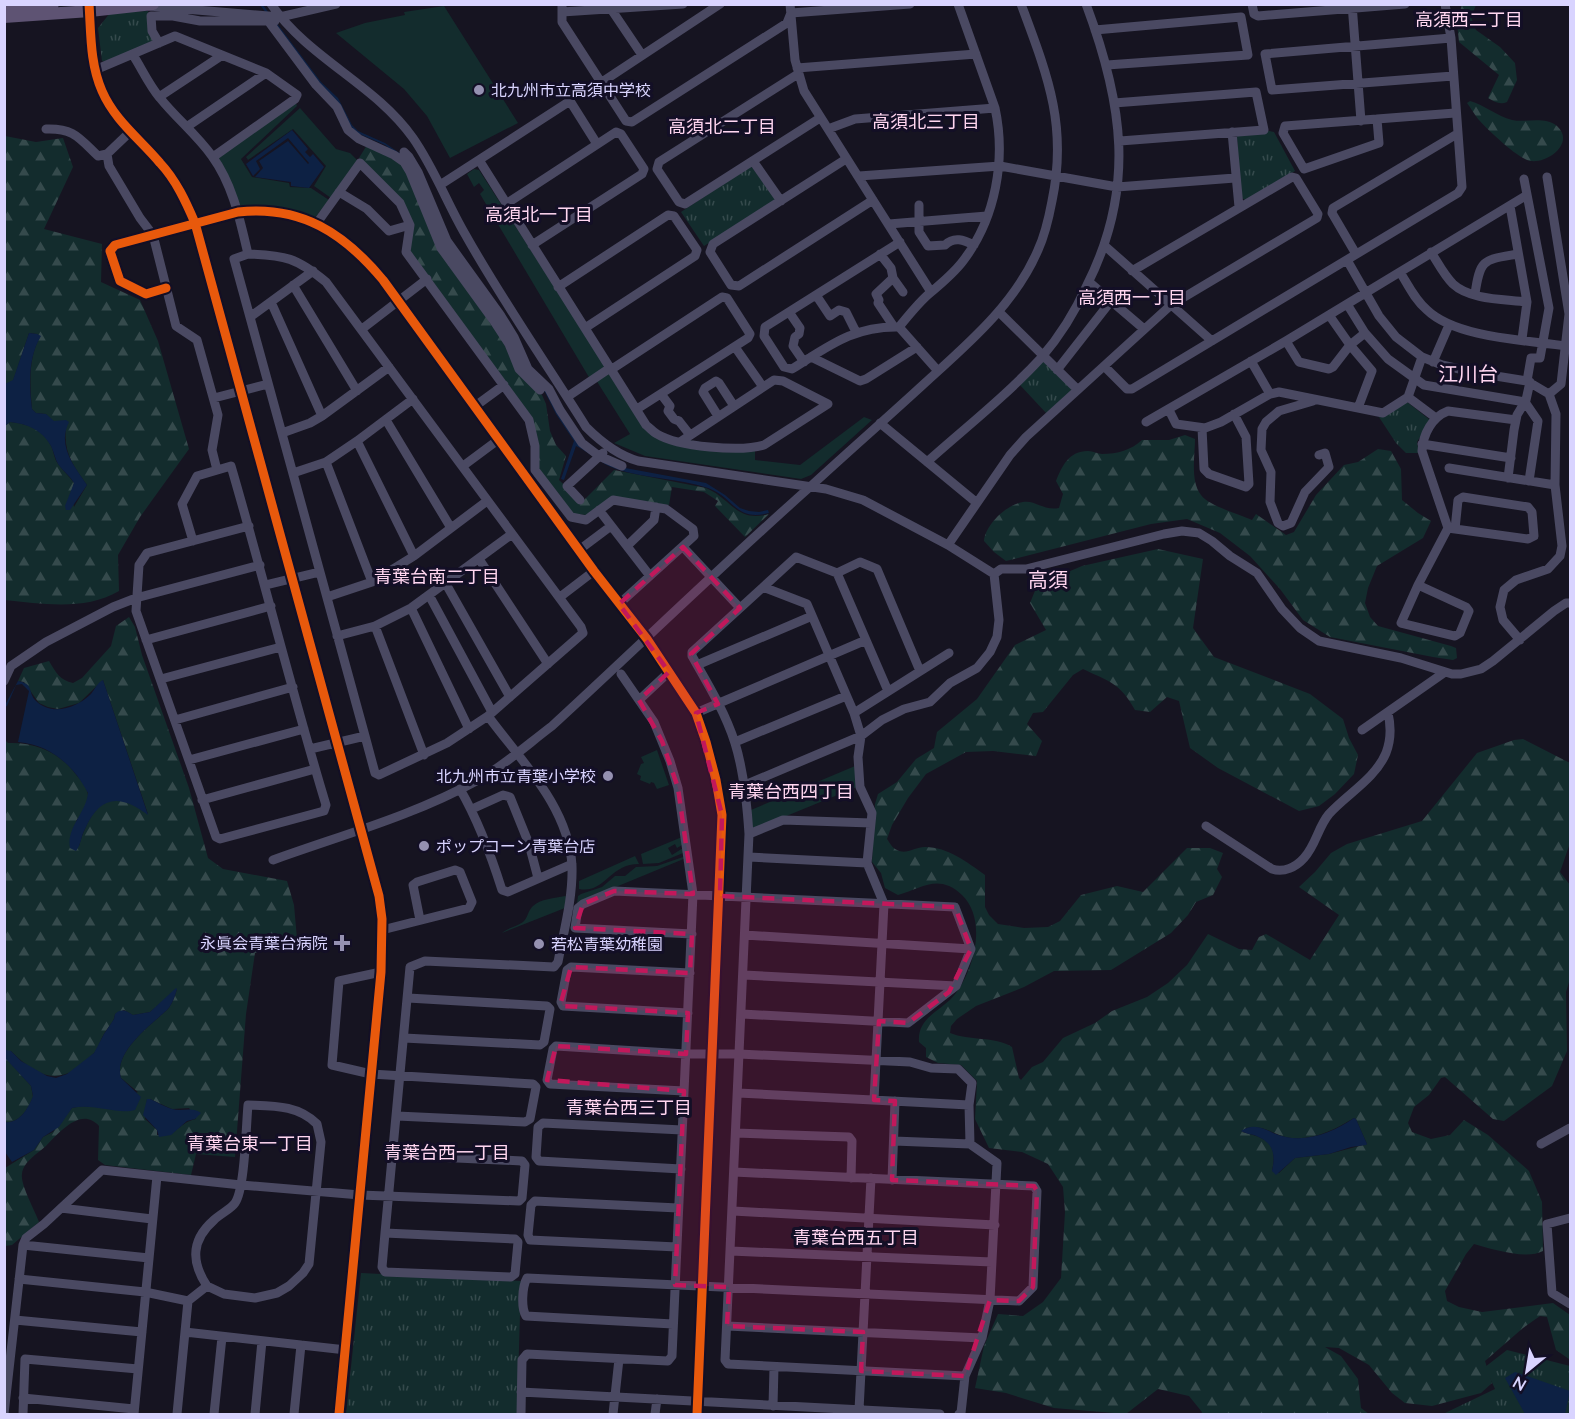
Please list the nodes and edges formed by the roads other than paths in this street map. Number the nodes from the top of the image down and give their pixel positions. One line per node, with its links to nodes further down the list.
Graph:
1 (53, 4): 15 (main road)
2 (271, 4): 21 (street)
3 (336, 4): 21 (street)
4 (683, 4): 18 (street)
5 (720, 4): 29 (street)
6 (910, 4): 19 (street)
7 (958, 4): 27 (street)
8 (1021, 4): 61 (street)
9 (1086, 4): 23 (street)
10 (1251, 4): 14 (street)
11 (1405, 4): 14 (street)
12 (1445, 4): 24 (street)
13 (147, 5): 16 (main road); 21 (street)
14 (1352, 7): 26 (street)
15 (4, 8)
16 (89, 8): 20 (main road); 32 (street)
17 (562, 8): 18 (street); 36 (street)
18 (611, 9): 29 (street)
19 (791, 9): 33 (street); 36 (street)
20 (4, 17)
21 (282, 19): 22 (street); 65 (street)
22 (269, 22): 25 (street); 148 (street)
23 (1095, 30): 31 (street); 31 (street)
24 (1451, 39): 26 (street); 35 (street)
25 (159, 44): 28 (street); 30 (street)
26 (1355, 47): 37 (street); 37 (street)
27 (976, 54): 33 (street); 40 (street)
28 (133, 55): 32 (street); 38 (street)
29 (642, 55): 36 (street)
30 (221, 56): 34 (street); 38 (street)
31 (1107, 65): 39 (street)
32 (95, 70): 48 (street)
33 (798, 71): 42 (street); 58 (street)
34 (266, 73): 45 (street); 55 (street)
35 (1452, 76): 37 (street); 41 (street)
36 (602, 82)
37 (1358, 84): 44 (street)
38 (159, 97): 45 (street)
39 (1114, 103): 49 (street); 51 (street)
40 (995, 108): 47 (street); 59 (street)
41 (1455, 113): 43 (street); 50 (street)
42 (820, 118): 47 (street); 58 (street)
43 (1377, 119): 44 (street); 44 (street)
44 (1361, 121)
45 (188, 126): 55 (street)
46 (46, 129): 54 (street)
47 (828, 129): 56 (street)
48 (130, 132): 54 (street); 78 (street)
49 (1232, 132): 51 (street); 63 (street)
50 (1457, 134): 90 (street); 90 (street)
51 (1120, 141): 66 (street)
52 (597, 144): 57 (street); 71 (street); 84 (street)
53 (404, 152): 182 (street)
54 (107, 154): 82 (street)
55 (213, 157): 75 (street)
56 (846, 159): 60 (street); 70 (street)
57 (479, 160): 65 (street); 71 (street)
58 (753, 161): 70 (street)
59 (1000, 166): 60 (street); 61 (street); 76 (street)
60 (859, 176): 69 (street)
61 (1057, 177): 66 (street); 114 (street)
62 (1547, 177): 129 (street)
63 (1235, 178): 66 (street); 74 (street)
64 (1524, 178): 68 (street)
65 (440, 185): 154 (street)
66 (1117, 187): 86 (street)
67 (339, 192): 79 (street); 81 (street); 81 (street)
68 (1527, 195): 73 (street); 127 (street)
69 (873, 200): 70 (street); 80 (street)
70 (781, 201)
71 (506, 204): 84 (street)
72 (918, 205): 77 (street)
73 (1510, 206): 87 (street); 91 (street)
74 (1239, 207): 94 (street); 112 (street)
75 (238, 212): 78 (street); 79 (street); 88 (street)
76 (987, 216): 77 (street); 85 (street)
77 (919, 222): 80 (street); 85 (street)
78 (195, 223): 82 (street); 149 (street)
79 (317, 223): 109 (street)
80 (889, 224): 83 (street)
81 (410, 225): 97 (street)
82 (153, 235): 101 (street); 101 (street)
83 (900, 242): 89 (street); 103 (street)
84 (532, 245): 100 (street)
85 (974, 245): 103 (street)
86 (1105, 246): 94 (street); 98 (street)
87 (1431, 252): 95 (street); 105 (street)
88 (248, 254): 93 (street); 116 (street)
89 (880, 254): 96 (street); 106 (street)
90 (1356, 254): 92 (street)
91 (1518, 254): 105 (street); 110 (street)
92 (1347, 260): 104 (street); 125 (street)
93 (313, 271): 99 (street); 120 (street)
94 (1132, 271): 112 (street)
95 (1400, 272): 104 (street); 117 (street)
96 (893, 278): 102 (street); 118 (street)
97 (427, 279): 109 (street); 145 (street)
98 (1089, 282): 107 (street); 132 (street)
99 (293, 285): 108 (street); 150 (street)
100 (558, 286): 119 (street); 119 (street)
101 (166, 288): 156 (street)
102 (903, 292)
103 (931, 292): 118 (street)
104 (1365, 293): 111 (street); 133 (street)
105 (1475, 294): 110 (street)
106 (816, 295): 113 (street); 122 (street)
107 (1111, 301): 121 (street); 140 (street)
108 (271, 302): 116 (street); 166 (street)
109 (397, 302): 120 (street); 161 (street)
110 (1527, 302): 124 (street)
111 (1347, 304): 115 (street); 123 (street)
112 (1171, 305): 121 (street); 125 (street)
113 (789, 312): 134 (street); 134 (street)
114 (999, 312): 132 (street); 141 (street)
115 (1329, 315): 126 (street); 128 (street)
116 (250, 317): 144 (street)
117 (1449, 325): 124 (street); 136 (street)
118 (896, 327): 122 (street); 131 (street)
119 (585, 328): 139 (street)
120 (362, 329): 138 (street)
121 (1144, 329): 137 (street)
122 (856, 333): 134 (street)
123 (1365, 333): 128 (street); 142 (street)
124 (1522, 339): 127 (street)
125 (1212, 341): 137 (street)
126 (1286, 341): 128 (street); 135 (street)
127 (1543, 342): 129 (street); 143 (street)
128 (1350, 345): 162 (street)
129 (1566, 346): 153 (street)
130 (735, 347): 139 (street); 146 (street); 151 (street)
131 (917, 347): 134 (street); 141 (street)
132 (1042, 356): 140 (street); 185 (street)
133 (1422, 357): 136 (street); 142 (street)
134 (807, 360)
135 (1251, 361): 152 (street); 164 (street)
136 (1433, 362): 143 (street)
137 (1104, 366): 147 (street)
138 (389, 367): 150 (street); 157 (street)
139 (612, 369): 154 (street); 163 (street)
140 (1057, 370): 147 (street)
141 (938, 371): 172 (street)
142 (1415, 378): 155 (street); 159 (street)
143 (1528, 381): 153 (street); 159 (street)
144 (268, 384): 149 (street); 174 (street)
145 (504, 385): 161 (street); 199 (street)
146 (763, 387): 160 (street); 178 (street)
147 (1077, 389): 197 (street)
148 (540, 390)
149 (242, 391): 156 (street); 219 (street)
150 (357, 391): 166 (street)
151 (661, 394): 163 (street); 175 (street)
152 (1270, 394): 158 (street); 165 (street)
153 (1550, 394): 193 (street)
154 (567, 397): 180 (street)
155 (1408, 397): 162 (street); 168 (street)
156 (214, 398): 189 (street)
157 (413, 399): 169 (street); 186 (street)
158 (1315, 400): 162 (street); 181 (street)
159 (1525, 402): 170 (street); 192 (street)
160 (734, 406): 167 (street); 167 (street)
161 (474, 407): 176 (street)
162 (1358, 408)
163 (636, 409): 178 (street)
164 (1169, 410): 171 (street); 173 (street)
165 (1234, 414): 173 (street); 173 (street)
166 (322, 416): 174 (street)
167 (718, 416): 175 (street)
168 (1436, 418): 170 (street); 179 (street)
169 (386, 420): 177 (street); 202 (street)
170 (1516, 420): 183 (street)
171 (1146, 422)
172 (880, 423): 185 (street); 194 (street)
173 (1203, 428)
174 (282, 433): 190 (street)
175 (690, 435): 178 (street)
176 (498, 440): 186 (street); 209 (street)
177 (357, 441): 184 (street); 210 (street)
178 (680, 441)
179 (1422, 444): 183 (street); 203 (street)
180 (609, 447): 182 (street); 194 (street)
181 (1319, 455)
182 (599, 456): 187 (street); 195 (street)
183 (1511, 458): 191 (street)
184 (326, 462): 190 (street); 220 (street)
185 (927, 462): 197 (street)
186 (463, 466): 196 (street)
187 (622, 466)
188 (1449, 468): 191 (street)
189 (217, 470): 200 (street); 205 (street)
190 (293, 473): 214 (street)
191 (1508, 478): 192 (street)
192 (1529, 481): 193 (street)
193 (1556, 485): 240 (street)
194 (809, 487): 206 (street); 218 (street)
195 (580, 500)
196 (487, 501): 202 (street); 204 (street)
197 (977, 503): 206 (street)
198 (656, 507): 199 (street); 207 (street); 208 (street)
199 (599, 510): 201 (street)
200 (249, 526): 205 (street); 212 (street)
201 (611, 526): 207 (street); 209 (street)
202 (451, 528): 210 (street)
203 (1452, 528): 203 (street); 223 (street)
204 (513, 534): 211 (street); 227 (street)
205 (193, 541): 228 (street)
206 (948, 545): 216 (street)
207 (627, 546): 217 (street)
208 (683, 547): 217 (street); 218 (street)
209 (579, 550): 213 (street)
210 (414, 556): 220 (street)
211 (479, 559): 221 (street); 244 (street)
212 (260, 565): 222 (street); 228 (street)
213 (594, 571): 227 (street); 230 (street)
214 (319, 572): 219 (street); 226 (street)
215 (837, 573): 224 (street); 239 (street); 246 (street)
216 (994, 574): 248 (street); 267 (street)
217 (650, 576): 230 (street)
218 (711, 577): 233 (street); 237 (street)
219 (291, 578): 222 (street); 268 (street)
220 (372, 582): 226 (street)
221 (446, 584): 225 (street); 255 (street)
222 (265, 585): 231 (street)
223 (1418, 585): 223 (street)
224 (764, 586): 233 (street); 234 (street)
225 (429, 595): 232 (street); 261 (street)
226 (327, 597): 236 (street)
227 (560, 597): 244 (street)
228 (136, 598): 238 (street); 251 (street)
229 (1570, 603): 240 (street)
230 (619, 604): 237 (street)
231 (271, 606): 238 (street); 241 (street)
232 (411, 608): 235 (street); 264 (street)
233 (740, 608): 245 (street)
234 (812, 616): 243 (street); 245 (street)
235 (375, 626): 236 (street); 272 (street)
236 (337, 636): 266 (street)
237 (647, 639): 247 (street); 271 (street)
238 (146, 640): 250 (street)
239 (866, 640): 243 (street); 253 (street)
240 (1520, 640): 248 (street)
241 (281, 647): 250 (street); 252 (street)
242 (949, 653): 246 (street)
243 (829, 656): 254 (street); 257 (street)
244 (548, 663): 255 (street)
245 (697, 665): 257 (street)
246 (920, 671): 253 (street)
247 (669, 672): 256 (street); 259 (street)
248 (1445, 672): 258 (street)
249 (621, 674): 256 (street)
250 (160, 679): 262 (street)
251 (4, 681)
252 (293, 687): 262 (street); 263 (street)
253 (888, 692): 260 (street)
254 (846, 696): 260 (street); 269 (street)
255 (510, 697): 261 (street)
256 (639, 700): 288 (street)
257 (718, 704): 259 (street); 269 (street)
258 (1388, 712): 265 (street); 280 (street)
259 (696, 713): 289 (street)
260 (854, 713): 267 (street)
261 (490, 714): 264 (street); 271 (street)
262 (175, 720): 273 (street)
263 (304, 729): 270 (street); 273 (street)
264 (469, 729): 272 (street)
265 (1362, 730)
266 (364, 736): 268 (street); 272 (street)
267 (861, 736): 275 (street); 279 (street)
268 (336, 742): 270 (street); 281 (street)
269 (735, 742): 275 (street)
270 (310, 749): 274 (street)
271 (516, 754): 276 (street); 286 (street)
272 (424, 755)
273 (189, 760): 277 (street)
274 (315, 769): 277 (street); 277 (street)
275 (745, 785): 282 (street)
276 (460, 789): 278 (street); 281 (street)
277 (202, 800)
278 (472, 809): 287 (street); 287 (street)
279 (871, 823): 282 (street); 285 (street)
280 (1206, 826)
281 (362, 830): 284 (street); 293 (street)
282 (749, 834): 283 (street)
283 (749, 857): 285 (street); 290 (street)
284 (273, 860)
285 (867, 863): 291 (street)
286 (572, 864): 287 (street); 303 (street)
287 (538, 878)
288 (693, 894): 289 (street); 294 (street); 294 (street)
289 (720, 896): 290 (street); 308 (street)
290 (747, 898): 291 (street); 295 (street)
291 (884, 904): 296 (street); 297 (street)
292 (420, 920): 292 (street); 293 (street)
293 (382, 930): 298 (street)
294 (692, 934): 299 (street)
295 (745, 935): 296 (street); 300 (street)
296 (882, 943): 297 (street); 301 (street)
297 (971, 948): 302 (street)
298 (381, 972): 312 (street); 312 (street)
299 (690, 973): 304 (street); 304 (street)
300 (744, 975): 301 (street); 305 (street)
301 (881, 982): 302 (street); 306 (street)
302 (956, 986): 306 (street)
303 (408, 998): 307 (street); 307 (street)
304 (688, 1012): 309 (street)
305 (742, 1014): 306 (street); 310 (street)
306 (879, 1021): 311 (street)
307 (404, 1038): 313 (street)
308 (712, 1053): 309 (street); 310 (street); 355 (street)
309 (686, 1054): 314 (street); 314 (street)
310 (739, 1054): 311 (street); 315 (street)
311 (877, 1060): 316 (street); 318 (street)
312 (371, 1074): 313 (street); 336 (street)
313 (400, 1076): 319 (street); 319 (street)
314 (684, 1091): 321 (street)
315 (738, 1093): 316 (street); 322 (street)
316 (874, 1100): 317 (street)
317 (895, 1101): 318 (street); 323 (street)
318 (969, 1105): 324 (street)
319 (397, 1116): 326 (street)
320 (1570, 1128): 325 (street)
321 (682, 1130): 327 (street); 327 (street)
322 (736, 1133): 328 (street); 330 (street)
323 (894, 1141): 324 (street); 332 (street)
324 (970, 1144): 334 (street)
325 (1541, 1144)
326 (393, 1155): 337 (street); 337 (street)
327 (681, 1169): 339 (street)
328 (734, 1172): 330 (street); 340 (street)
329 (157, 1176): 333 (street); 338 (street); 343 (street)
330 (851, 1178): 331 (street)
331 (871, 1178): 332 (street); 341 (street)
332 (892, 1180): 334 (street)
333 (241, 1185): 335 (street); 335 (street); 353 (street)
334 (997, 1185): 344 (street); 359 (street)
335 (316, 1191): 336 (street); 353 (street)
336 (360, 1194): 337 (street); 372 (street)
337 (389, 1197): 345 (street)
338 (61, 1208): 343 (street); 346 (street)
339 (678, 1208): 347 (street); 347 (street)
340 (733, 1211): 341 (street); 348 (street)
341 (869, 1218): 344 (street); 349 (street)
342 (1570, 1218): 361 (street)
343 (152, 1219): 350 (street)
344 (994, 1225): 351 (street)
345 (385, 1233): 345 (street)
346 (23, 1245): 350 (street); 352 (street)
347 (677, 1247): 354 (street)
348 (731, 1251): 349 (street); 356 (street)
349 (868, 1256): 351 (street); 358 (street)
350 (149, 1258): 357 (street)
351 (992, 1262): 359 (street)
352 (19, 1279): 357 (street); 362 (street)
353 (207, 1286): 360 (street)
354 (675, 1286): 355 (street); 363 (street); 363 (street)
355 (702, 1287): 356 (street); 382 (street)
356 (729, 1287): 358 (street); 364 (street)
357 (145, 1292): 360 (street); 365 (street)
358 (866, 1293): 359 (street); 367 (street)
359 (990, 1300): 369 (street)
360 (188, 1301): 366 (street)
361 (1570, 1304)
362 (15, 1320): 365 (street); 387 (street)
363 (673, 1324): 373 (street)
364 (727, 1326): 367 (street); 374 (street)
365 (142, 1332): 375 (street)
366 (185, 1332): 368 (street); 389 (street)
367 (863, 1332): 369 (street); 376 (street)
368 (222, 1336): 370 (street); 390 (street)
369 (982, 1338): 377 (street)
370 (262, 1341): 371 (street); 391 (street)
371 (301, 1346): 372 (street); 392 (street)
372 (346, 1350): 393 (street)
373 (619, 1359): 378 (street); 379 (street)
374 (774, 1367): 376 (street); 383 (street)
375 (138, 1370): 380 (street); 385 (street)
376 (861, 1371): 377 (street); 384 (street)
377 (965, 1376): 399 (street)
378 (521, 1392): 379 (street); 394 (street)
379 (616, 1397): 381 (street); 395 (street)
380 (24, 1398): 385 (street); 388 (street)
381 (657, 1399): 382 (street); 396 (street)
382 (698, 1402): 383 (street); 397 (street)
383 (773, 1406): 384 (street)
384 (860, 1410): 386 (street)
385 (134, 1412)
386 (898, 1413): 398 (street)
387 (4, 1414)
388 (23, 1414)
389 (177, 1414)
390 (214, 1414)
391 (255, 1414)
392 (294, 1414)
393 (339, 1414)
394 (521, 1414)
395 (613, 1414)
396 (655, 1414)
397 (697, 1414)
398 (940, 1414)
399 (959, 1414)

